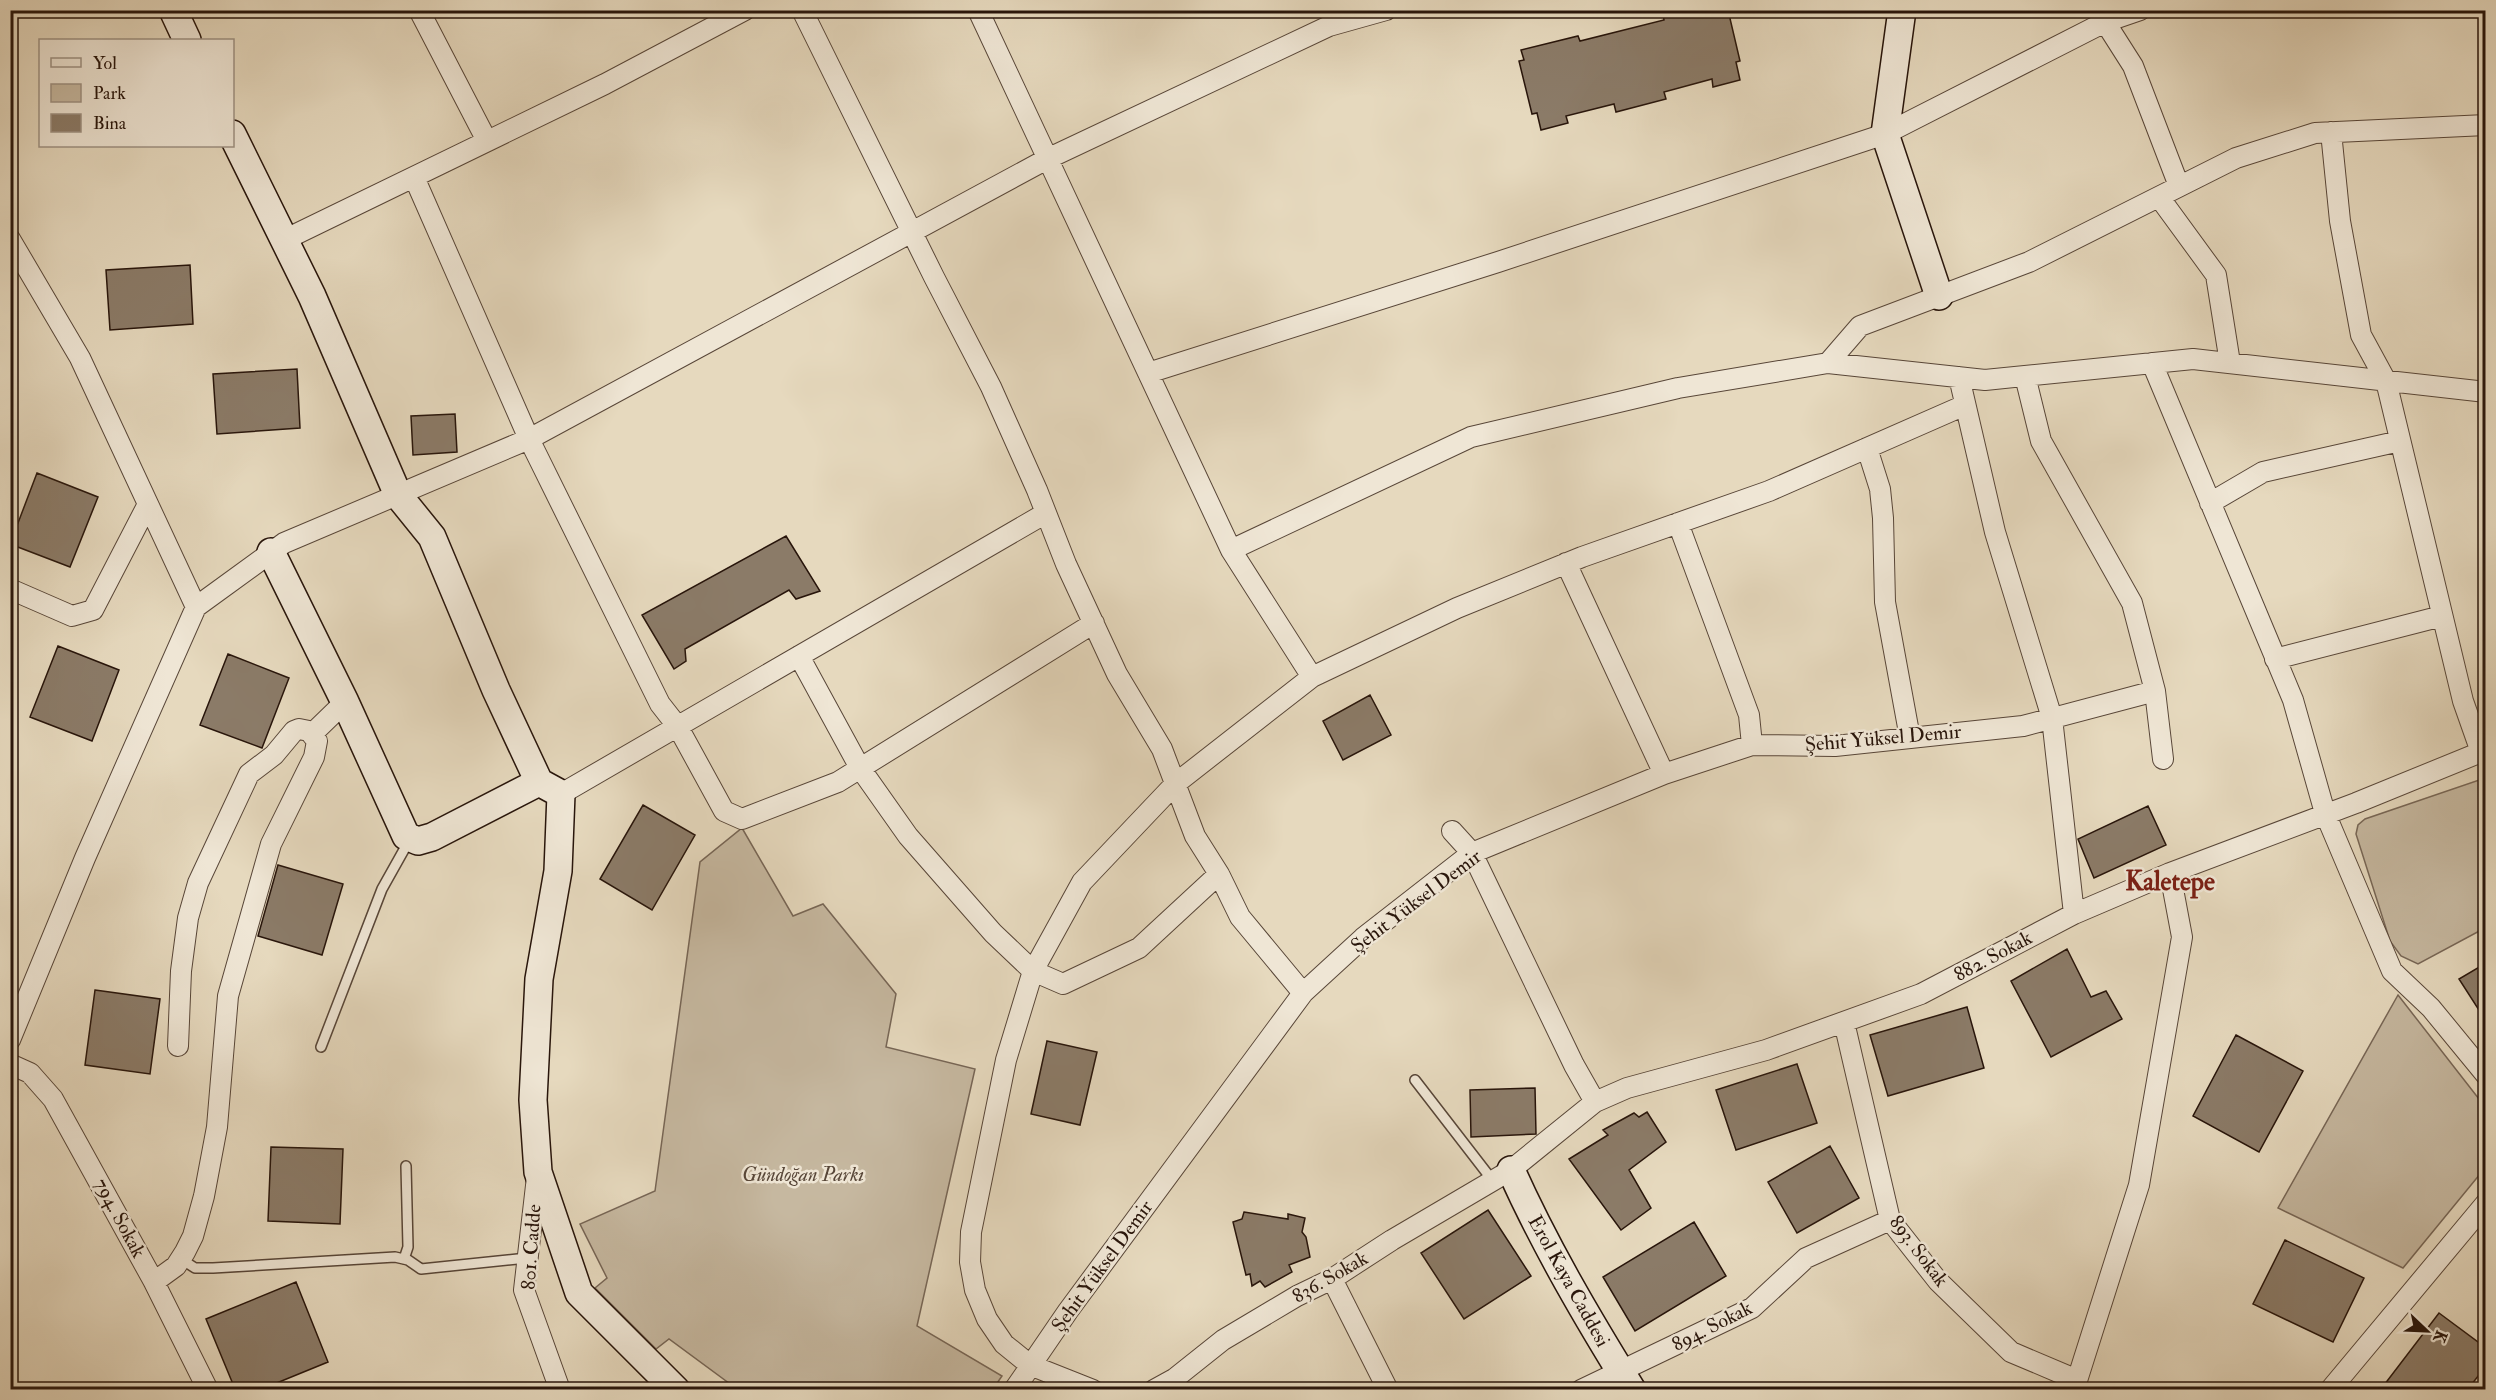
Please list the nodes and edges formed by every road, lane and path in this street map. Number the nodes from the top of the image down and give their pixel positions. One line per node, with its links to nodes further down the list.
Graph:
1 (173, 10): 11 (street)
2 (419, 10): 16 (street)
3 (745, 10): 16 (street)
4 (802, 10): 21 (street)
5 (978, 10): 17 (street)
6 (1386, 10): 9 (street)
7 (1902, 10): 14 (street)
8 (2140, 10): 10 (street)
9 (1338, 16): 17 (street)
10 (2105, 22): 14 (street); 19 (street)
11 (187, 39)
12 (2486, 125): 13 (street)
13 (2331, 132): 19 (street); 31 (street)
14 (1885, 134): 24 (street); 28 (street)
15 (234, 138): 23 (street)
16 (487, 141): 18 (street)
17 (1047, 159): 21 (street); 28 (street)
18 (414, 177): 23 (street); 34 (street)
19 (2179, 186): 20 (street)
20 (2159, 196): 24 (street); 27 (street)
21 (913, 233): 34 (street); 40 (street)
22 (10, 239): 39 (street)
23 (284, 240): 37 (street)
24 (1939, 296): 25 (street)
25 (1828, 363): 30 (street); 42 (street)
26 (2152, 363): 27 (street); 29 (street); 38 (street)
27 (2230, 363): 31 (street)
28 (1148, 373): 42 (street)
29 (2025, 376): 30 (street); 52 (street)
30 (1959, 377): 33 (street)
31 (2386, 381): 32 (street); 35 (street)
32 (2486, 392)
33 (1965, 405): 36 (street); 54 (street)
34 (529, 439): 37 (street); 55 (street)
35 (2400, 441): 38 (street); 47 (street)
36 (1867, 448): 41 (street); 57 (street)
37 (398, 495): 43 (street); 64 (street)
38 (2210, 503): 50 (street)
39 (148, 504): 45 (street); 46 (street)
40 (1046, 513): 48 (street); 49 (street)
41 (1678, 523): 44 (street); 58 (street)
42 (1231, 550): 51 (street)
43 (271, 552): 46 (street); 53 (street)
44 (1566, 563): 51 (street); 62 (street)
45 (10, 589)
46 (195, 607): 75 (street)
47 (2442, 616): 50 (street); 59 (street)
48 (1094, 623): 61 (street); 63 (street)
49 (800, 656): 55 (street); 61 (street)
50 (2275, 659): 65 (street)
51 (1311, 677): 63 (street)
52 (2155, 691): 54 (street, Şehit Yüksel Demir); 60 (street)
53 (345, 702): 56 (street); 67 (street)
54 (2052, 718): 57 (street, Şehit Yüksel Demir); 71 (street)
55 (678, 727): 61 (street); 64 (street)
56 (313, 734): 76 (street); 88 (street)
57 (1910, 738): 58 (street, Şehit Yüksel Demir)
58 (1752, 745): 62 (street, Şehit Yüksel Demir)
59 (2483, 751): 65 (street, 882. Sokak)
60 (2163, 759)
61 (860, 768): 72 (street)
62 (1664, 774): 68 (street, Şehit Yüksel Demir)
63 (1175, 783): 70 (street); 72 (street)
64 (550, 788): 67 (street); 83 (street)
65 (2325, 813): 69 (street, 882. Sokak); 79 (street)
66 (1452, 831): 68 (street)
67 (410, 839): 77 (lane)
68 (1472, 853): 73 (street, Şehit Yüksel Demir); 81 (street)
69 (2170, 873): 71 (street, 882. Sokak); 95 (street)
70 (1219, 874): 72 (street); 73 (street)
71 (2074, 914): 74 (street, 882. Sokak)
72 (1033, 971): 92 (street)
73 (1303, 993): 92 (street, Şehit Yüksel Demir)
74 (1844, 1022): 81 (street, 882. Sokak); 86 (street, 893. Sokak)
75 (10, 1040)
76 (178, 1046)
77 (321, 1047)
78 (10, 1064): 91 (street, 794. Sokak)
79 (2486, 1075)
80 (1415, 1080): 84 (lane)
81 (1595, 1102): 84 (street, 882. Sokak)
82 (406, 1167): 89 (lane)
83 (538, 1172): 87 (street, 801. Cadde); 98 (street)
84 (1502, 1175): 90 (street, 836. Sokak); 93 (street, Erol Kaya Caddesi)
85 (2486, 1203): 104 (street)
86 (1890, 1220): 93 (street, 894. Sokak); 95 (street, 893. Sokak)
87 (527, 1258): 89 (lane); 97 (street, 801. Cadde)
88 (181, 1259): 89 (lane); 91 (street)
89 (404, 1259)
90 (1332, 1279): 94 (street, 836. Sokak); 102 (street)
91 (154, 1282): 96 (street, 794. Sokak)
92 (1030, 1365): 99 (street, Şehit Yüksel Demir); 100 (street)
93 (1626, 1380): 103 (street, 894. Sokak)
94 (1177, 1384): 101 (street, 836. Sokak)
95 (2075, 1385)
96 (208, 1389)
97 (560, 1389)
98 (676, 1389)
99 (1014, 1389)
100 (1094, 1389)
101 (1154, 1389)
102 (1388, 1389)
103 (1581, 1389)
104 (2330, 1389)

